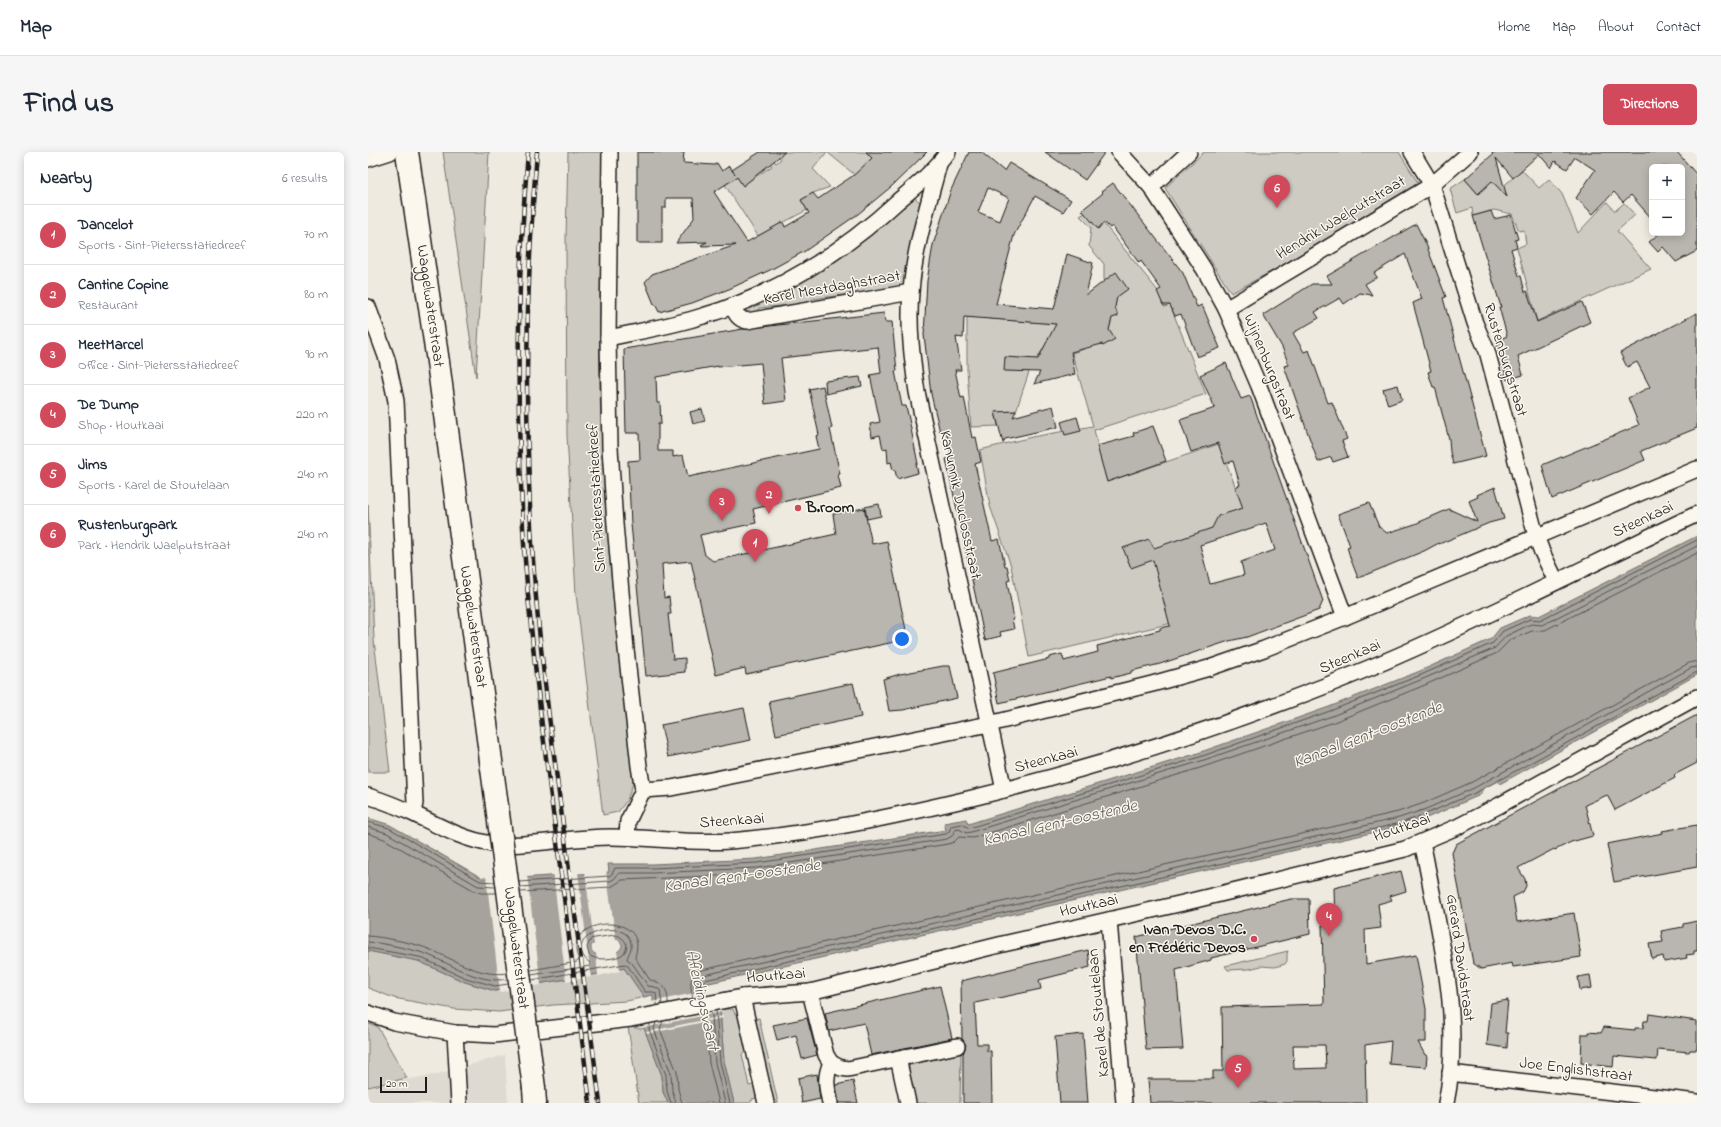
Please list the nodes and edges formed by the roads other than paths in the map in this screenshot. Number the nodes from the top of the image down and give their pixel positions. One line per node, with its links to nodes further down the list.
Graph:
1 (390, 152): 9 (street)
2 (407, 152): 40 (main road, Waggelwaterstraat, bridge)
3 (610, 152): 17 (street, Sint-Pietersstatiedreef)
4 (948, 152): 10 (street, Karel Mestdaghstraat)
5 (1118, 152): 12 (street, Wijnenburgstraat)
6 (1190, 152): 12 (street)
7 (1412, 152): 11 (street, Rustenburgstraat)
8 (1470, 152): 11 (street, Hendrik Waelputstraat)
9 (368, 159)
10 (939, 164): 13 (street, Karel Mestdaghstraat); 14 (street, Karel Mestdaghstraat)
11 (1432, 185): 16 (street, Hendrik Waelputstraat); 20 (street, Rustenburgstraat)
12 (1151, 187): 16 (street, Wijnenburgstraat)
13 (911, 292): 14 (street, Karel Mestdaghstraat); 24 (street, Kanunnik Duclosstraat)
14 (732, 306): 17 (street, Karel Mestdaghstraat)
15 (368, 307): 28 (street)
16 (1226, 308): 22 (street, Wijnenburgstraat)
17 (608, 338): 25 (street, Sint-Pietersstatiedreef)
18 (1697, 469): 20 (street, Steenkaai)
19 (1697, 514): 21 (street, Steenkaai)
20 (1536, 536): 21 (street, Rustenburgstraat); 22 (street, Steenkaai)
21 (1556, 581): 26 (street, Steenkaai)
22 (1345, 618): 24 (street, Steenkaai)
23 (1697, 697): 30 (street, Houtkaai)
24 (989, 724): 25 (street, Steenkaai); 26 (street, Kanunnik Duclosstraat)
25 (643, 790): 29 (street)
26 (1004, 790): 29 (street, Steenkaai)
27 (368, 796): 28 (street, Steenkaai)
28 (413, 813): 29 (street, Steenkaai)
29 (627, 838)
30 (1422, 843): 31 (street, Houtkaai); 39 (street, Gerard Davidstraat)
31 (1109, 920): 32 (street, Houtkaai); 46 (street, Karel de Stoutelaan)
32 (810, 992): 33 (street, Houtkaai); 38 (street)
33 (742, 997): 35 (street, Houtkaai); 43 (street)
34 (368, 1013): 35 (street, Houtkaai)
35 (455, 1033): 42 (street)
36 (957, 1046): 37 (street)
37 (898, 1058): 38 (street); 45 (street)
38 (831, 1064): 44 (street)
39 (1450, 1073): 41 (street, Joe Englishstraat); 47 (street, Gerard Davidstraat)
40 (534, 1096)
41 (1697, 1102)
42 (459, 1103)
43 (766, 1103)
44 (830, 1103)
45 (908, 1103)
46 (1124, 1103)
47 (1446, 1103)

